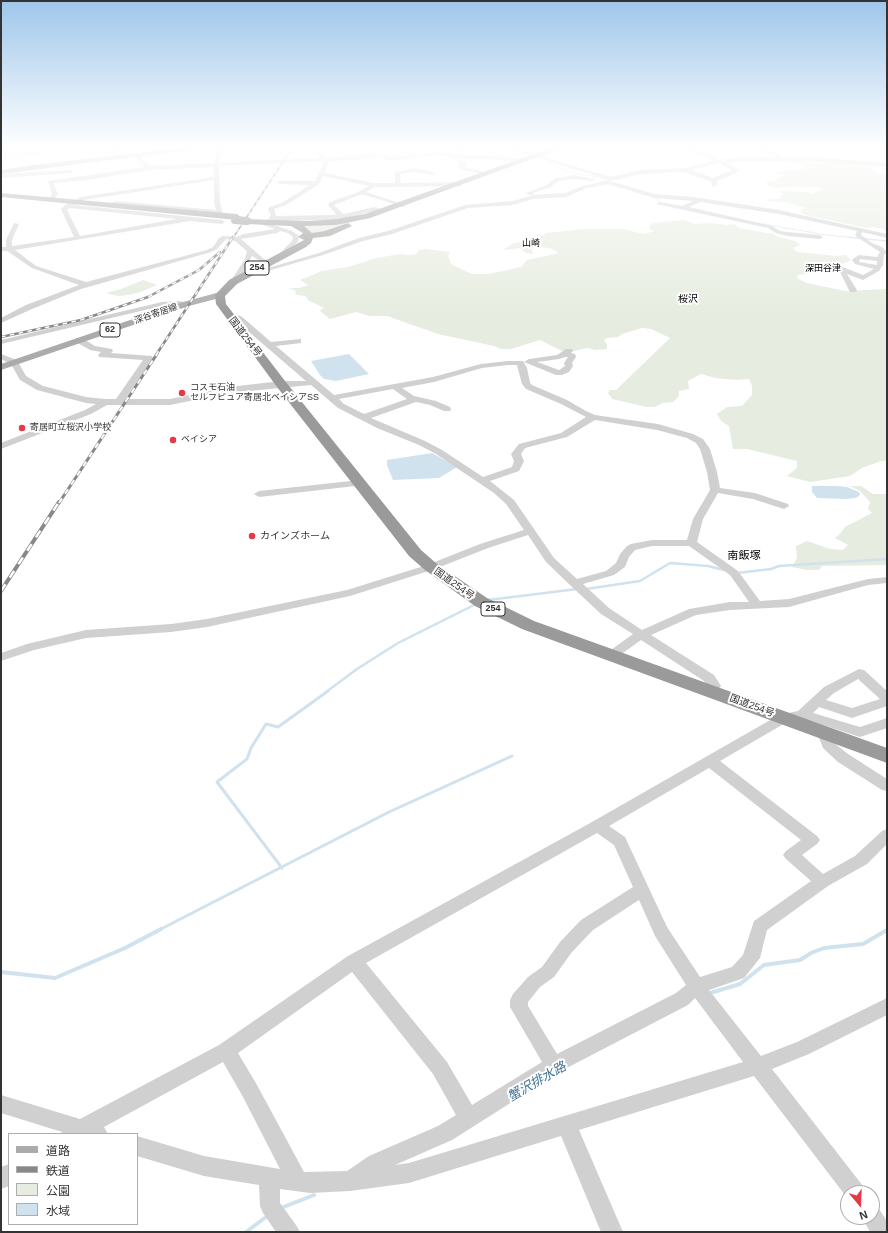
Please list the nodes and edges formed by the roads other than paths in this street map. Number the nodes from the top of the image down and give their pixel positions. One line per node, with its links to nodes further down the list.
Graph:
1 (68, 203): 2 (highway)
2 (73, 203): 19 (street); 22 (street); 23 (highway, bridge); 32 (street)
3 (217, 203): 19 (street)
4 (286, 203): 24 (street)
5 (333, 203): 20 (street)
6 (396, 203): 11 (street)
7 (405, 203): 11 (highway)
8 (515, 203): 18 (street)
9 (694, 203): 13 (street)
10 (716, 203): 14 (street)
11 (401, 204): 15 (highway)
12 (659, 204): 13 (street)
13 (683, 208): 31 (street)
14 (772, 211): 16 (street); 16 (street)
15 (378, 212): 17 (highway); 27 (highway); 27 (highway)
16 (779, 212): 28 (street)
17 (364, 213): 20 (street); 27 (highway)
18 (440, 215): 21 (street); 41 (street)
19 (221, 217): 22 (street); 30 (street)
20 (336, 217): 24 (street)
21 (412, 218)
22 (189, 219): 32 (street)
23 (248, 220): 24 (highway); 27 (highway)
24 (268, 221): 26 (street); 27 (highway)
25 (16, 224): 35 (street)
26 (283, 230): 33 (street); 37 (street)
27 (300, 230): 37 (highway, 254)
28 (860, 231): 29 (street); 38 (street)
29 (887, 236)
30 (225, 237): 33 (street); 42 (street)
31 (820, 237)
32 (78, 238): 35 (street)
33 (237, 239): 36 (street)
34 (1, 249): 35 (street)
35 (9, 249): 42 (street)
36 (250, 251): 39 (street); 41 (street)
37 (279, 257): 39 (highway, 254)
38 (881, 259): 40 (street); 40 (street)
39 (269, 262): 41 (highway, 254)
40 (878, 268): 43 (street)
41 (240, 277): 44 (highway, 254)
42 (87, 284): 47 (street)
43 (853, 290)
44 (220, 295): 45 (main road, 深谷寄居線 / 62); 46 (highway, 国道254号 / 254)
45 (186, 304): 48 (main road, 深谷寄居線 / 62); 50 (street)
46 (228, 315): 51 (street); 57 (highway, 国道254号 / 254)
47 (1, 321)
48 (79, 340): 53 (main road, 深谷寄居線 / 62); 62 (street)
49 (298, 341): 51 (street)
50 (1, 342)
51 (269, 346): 56 (street)
52 (1, 356): 53 (street)
53 (14, 362): 55 (main road, 深谷寄居線 / 62); 61 (street)
54 (524, 362): 54 (street); 58 (street); 64 (street)
55 (1, 367)
56 (312, 382): 57 (street); 59 (street)
57 (281, 384): 62 (street); 68 (highway, 国道254号 / 254)
58 (394, 386): 59 (street); 60 (street)
59 (332, 398): 65 (street)
60 (415, 399): 63 (street); 65 (street)
61 (105, 402): 62 (street); 66 (street)
62 (122, 402)
63 (447, 409)
64 (593, 417): 67 (street); 69 (street)
65 (363, 418): 67 (street)
66 (1, 446)
67 (482, 480): 72 (street)
68 (360, 483): 70 (street); 74 (highway, 国道254号 / 254)
69 (715, 490): 71 (street); 73 (street)
70 (258, 494)
71 (784, 506)
72 (530, 531): 74 (street); 76 (street)
73 (691, 543): 76 (street); 77 (street)
74 (431, 567): 79 (highway, 国道254号 / 254); 80 (street)
75 (887, 580): 77 (street)
76 (574, 583): 78 (street)
77 (757, 605): 78 (street)
78 (640, 635): 79 (street); 81 (street)
79 (612, 655): 81 (highway, 国道254号 / 254)
80 (1, 657)
81 (711, 691): 85 (highway, 国道254号 / 254)
82 (887, 699): 83 (street); 83 (street)
83 (816, 701): 84 (street)
84 (802, 714): 85 (street); 86 (street)
85 (784, 718): 87 (highway, 国道254号 / 254); 89 (street)
86 (887, 723)
87 (824, 732): 88 (highway, 国道254号 / 254); 90 (street)
88 (887, 756)
89 (710, 760): 91 (street); 93 (street)
90 (887, 786)
91 (597, 826): 94 (street); 95 (street)
92 (887, 835): 93 (street)
93 (822, 882): 96 (street)
94 (642, 890): 96 (street); 99 (street)
95 (354, 961): 98 (street); 102 (street)
96 (696, 986): 99 (street); 100 (street)
97 (887, 1006): 100 (street)
98 (226, 1051): 104 (street); 108 (street)
99 (554, 1065): 102 (street)
100 (758, 1066): 103 (street); 110 (street)
101 (1, 1104): 104 (street)
102 (469, 1119): 109 (street)
103 (567, 1126): 109 (street); 112 (street)
104 (76, 1131): 105 (street)
105 (91, 1133)
106 (138, 1146): 107 (street)
107 (269, 1178): 108 (street); 111 (street)
108 (298, 1182): 109 (street)
109 (349, 1182)
110 (850, 1185)
111 (289, 1232)
112 (612, 1232)

